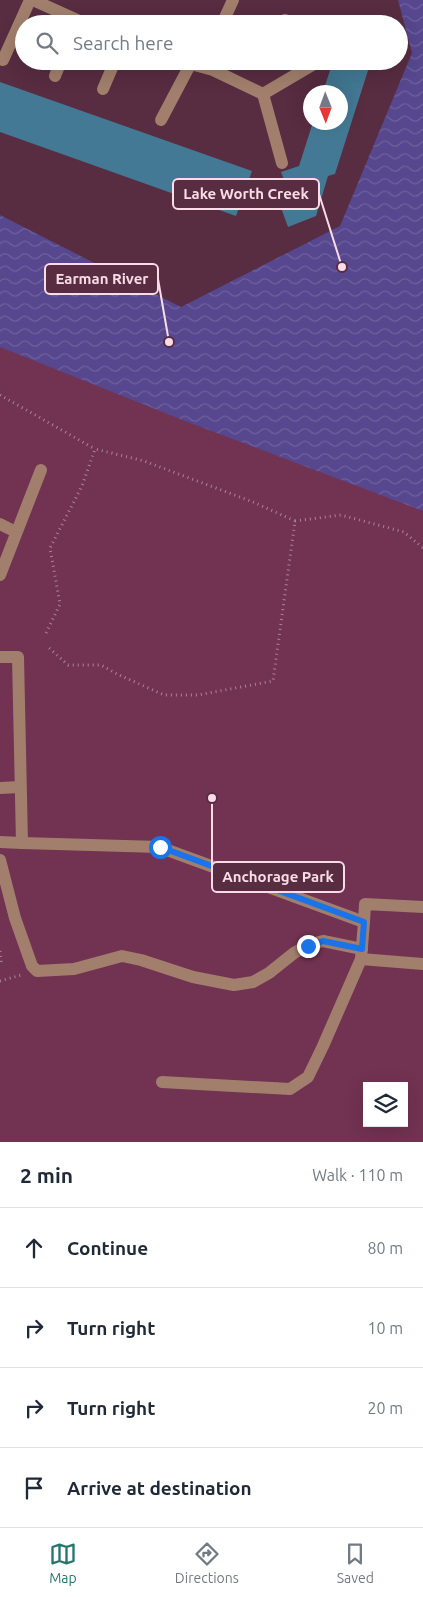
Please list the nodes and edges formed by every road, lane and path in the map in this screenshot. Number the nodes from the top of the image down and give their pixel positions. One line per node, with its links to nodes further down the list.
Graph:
1 (31, 0): 3 (street); 4 (street)
2 (233, 0): 5 (street)
3 (24, 15)
4 (63, 15)
5 (226, 15)
6 (15, 34): 7 (street)
7 (3, 60)
8 (57, 70): 13 (street)
9 (111, 70): 14 (street)
10 (182, 70): 16 (street)
11 (222, 70): 15 (street)
12 (304, 70): 15 (street)
13 (55, 76)
14 (103, 89)
15 (263, 94): 17 (street)
16 (161, 120)
17 (282, 162)
18 (0, 395): 19 (path)
19 (95, 449): 21 (path); 26 (path)
20 (40, 470): 23 (street)
21 (295, 521): 24 (path); 27 (path)
22 (0, 524): 23 (street)
23 (16, 532): 25 (street)
24 (423, 548)
25 (0, 575)
26 (46, 633)
27 (48, 647)
28 (0, 657): 29 (street)
29 (20, 787): 30 (street); 32 (street)
30 (0, 788)
31 (0, 842): 32 (street)
32 (22, 843): 35 (street)
33 (0, 860): 37 (street)
34 (423, 907): 35 (street)
35 (364, 922): 37 (street)
36 (0, 951): 39 (path)
37 (362, 954): 38 (street); 40 (street)
38 (423, 964)
39 (0, 965)
40 (162, 1082)

